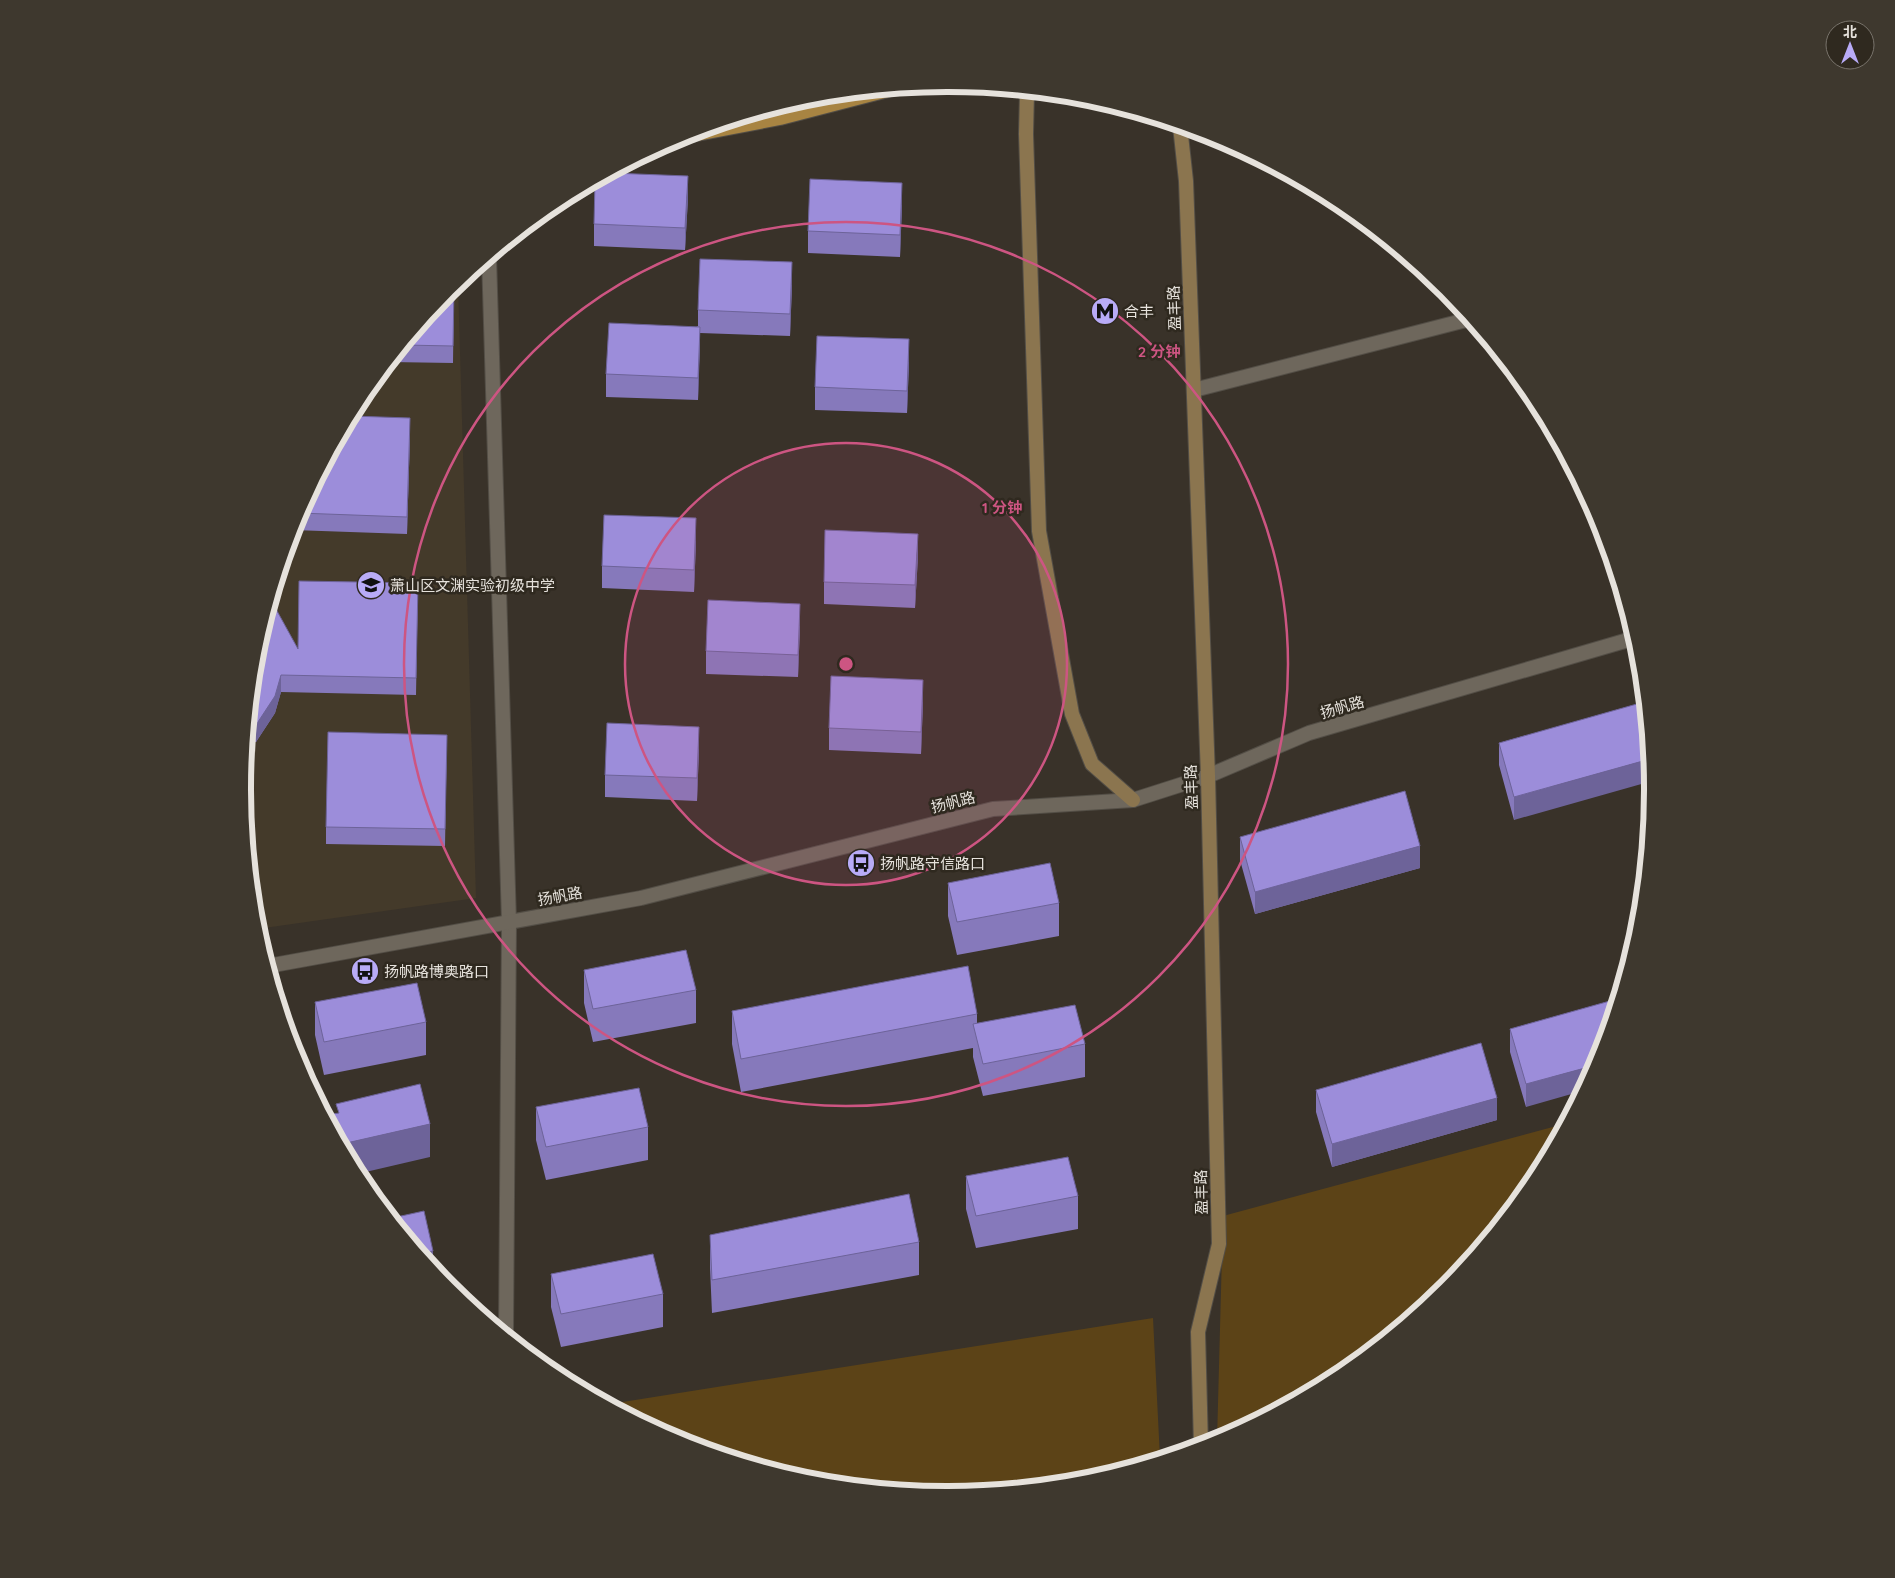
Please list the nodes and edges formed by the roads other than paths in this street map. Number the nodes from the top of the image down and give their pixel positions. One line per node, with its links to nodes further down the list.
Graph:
1 (1027, 97): 10 (main road)
2 (857, 98): 3 (main road)
3 (726, 128)
4 (1181, 133): 7 (main road, 盈丰路)
5 (489, 264): 11 (street)
6 (1462, 321): 7 (street)
7 (1194, 390): 9 (main road, 盈丰路)
8 (1628, 640): 9 (street, 扬帆路)
9 (1208, 776): 10 (street, 扬帆路); 14 (main road, 盈丰路)
10 (1133, 800): 11 (street, 扬帆路)
11 (509, 922): 12 (street, 扬帆路); 13 (street)
12 (274, 965)
13 (506, 1328)
14 (1200, 1438)

